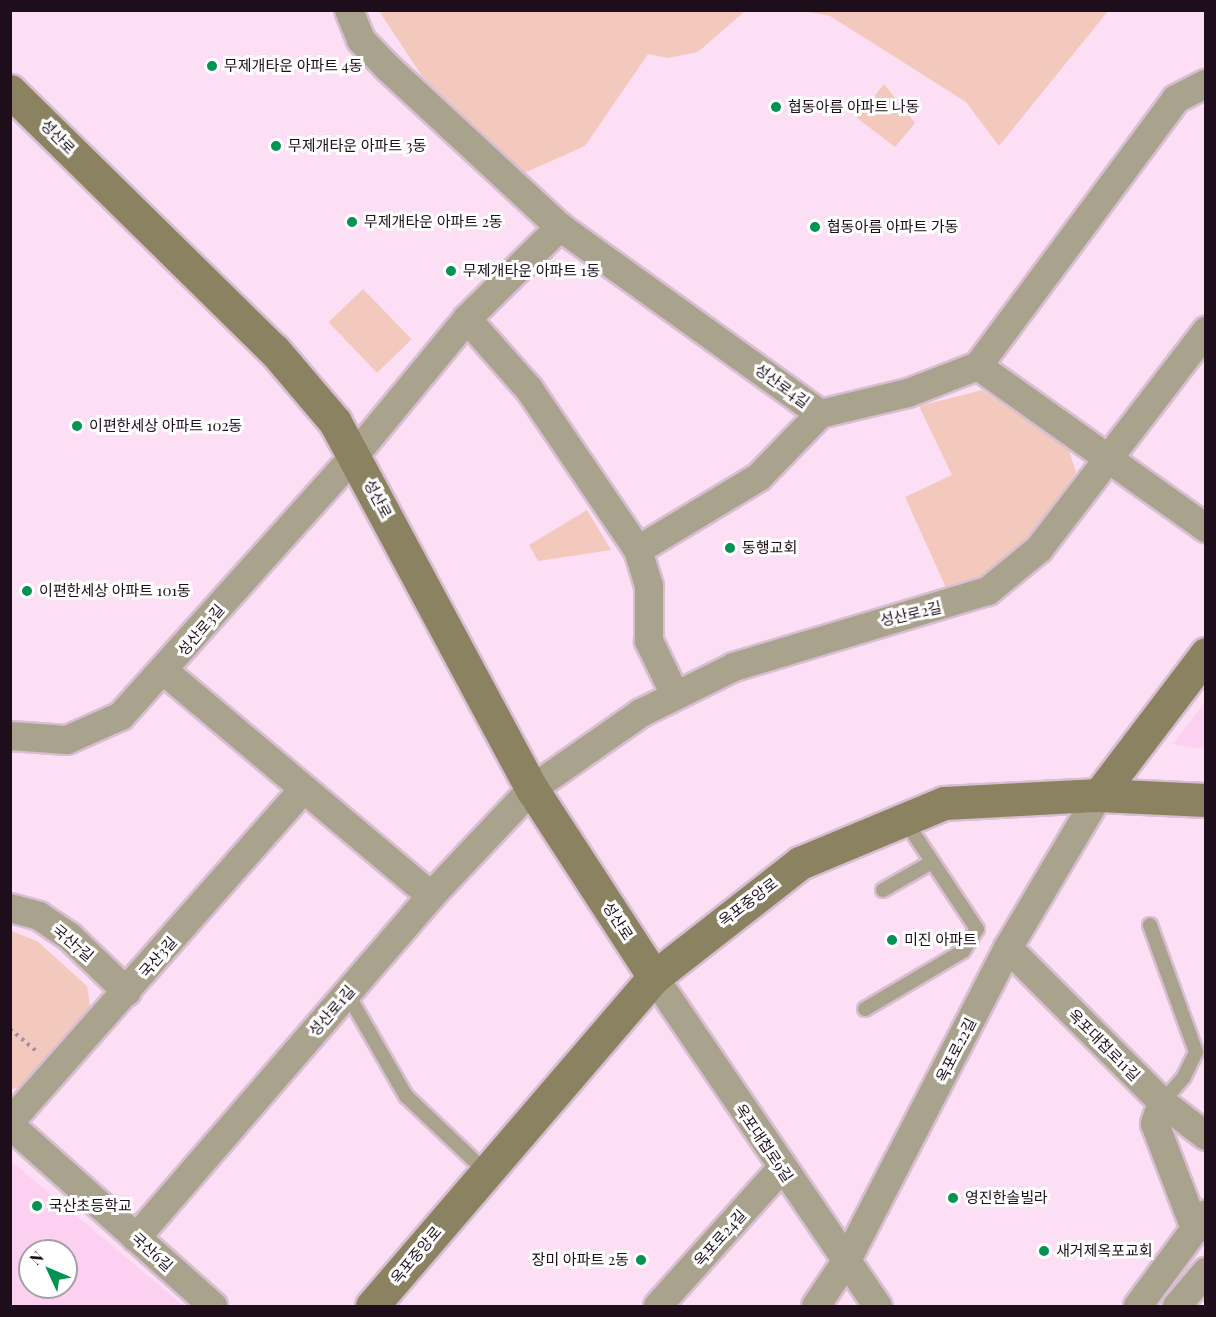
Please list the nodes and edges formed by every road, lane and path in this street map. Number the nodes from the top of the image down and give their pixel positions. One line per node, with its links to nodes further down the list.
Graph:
1 (349, 10): 4 (street, 성산로4길)
2 (1206, 84): 7 (street)
3 (10, 91): 9 (street, 성산로)
4 (560, 227): 5 (street); 8 (street, 성산로4길)
5 (467, 319): 9 (street); 12 (street)
6 (1206, 331): 10 (street, 성산로2길)
7 (978, 366): 8 (street, 성산로4길); 10 (street)
8 (820, 414): 12 (street)
9 (355, 455): 14 (street, 성산로3길); 17 (street, 성산로)
10 (1110, 458): 11 (street); 15 (street, 성산로2길)
11 (1206, 528)
12 (638, 550): 15 (street)
13 (1206, 654): 19 (street)
14 (164, 671): 16 (street, 성산로3길); 18 (street)
15 (675, 695): 17 (street, 성산로2길)
16 (10, 736)
17 (532, 789): 24 (street, 성산로1길); 28 (street, 성산로)
18 (303, 790): 24 (street); 29 (street, 국산3길)
19 (1099, 795): 20 (street, 옥포중앙로); 21 (street, 옥포중앙로); 27 (street, 옥포로22길)
20 (1206, 800)
21 (903, 818): 22 (lane); 28 (street, 옥포중앙로)
22 (932, 861): 23 (lane); 31 (lane)
23 (883, 890)
24 (431, 896): 30 (street, 성산로1길)
25 (10, 908): 29 (street, 국산7길)
26 (1150, 925): 34 (lane)
27 (1008, 948): 34 (street, 옥포대첩로11길); 41 (street, 옥포로22길)
28 (654, 977): 37 (street, 옥포대첩로9길); 38 (street, 옥포중앙로)
29 (127, 992): 35 (street, 국산3길)
30 (347, 993): 38 (lane); 40 (street, 성산로1길)
31 (865, 1009)
32 (10, 1029): 33 (path)
33 (46, 1060)
34 (1161, 1102): 36 (street, 옥포대첩로11길); 39 (street)
35 (10, 1123): 40 (street, 국산6길)
36 (1206, 1136)
37 (781, 1169): 41 (street, 옥포대첩로9길); 45 (street, 옥포로24길)
38 (486, 1172): 44 (street, 옥포중앙로)
39 (1200, 1220): 48 (street)
40 (136, 1238): 43 (street, 국산6길)
41 (847, 1260): 46 (street, 옥포로22길); 47 (street, 옥포대첩로9길)
42 (1206, 1272): 49 (street)
43 (213, 1306)
44 (372, 1306)
45 (658, 1306)
46 (816, 1306)
47 (878, 1306)
48 (1138, 1306)
49 (1177, 1306)

